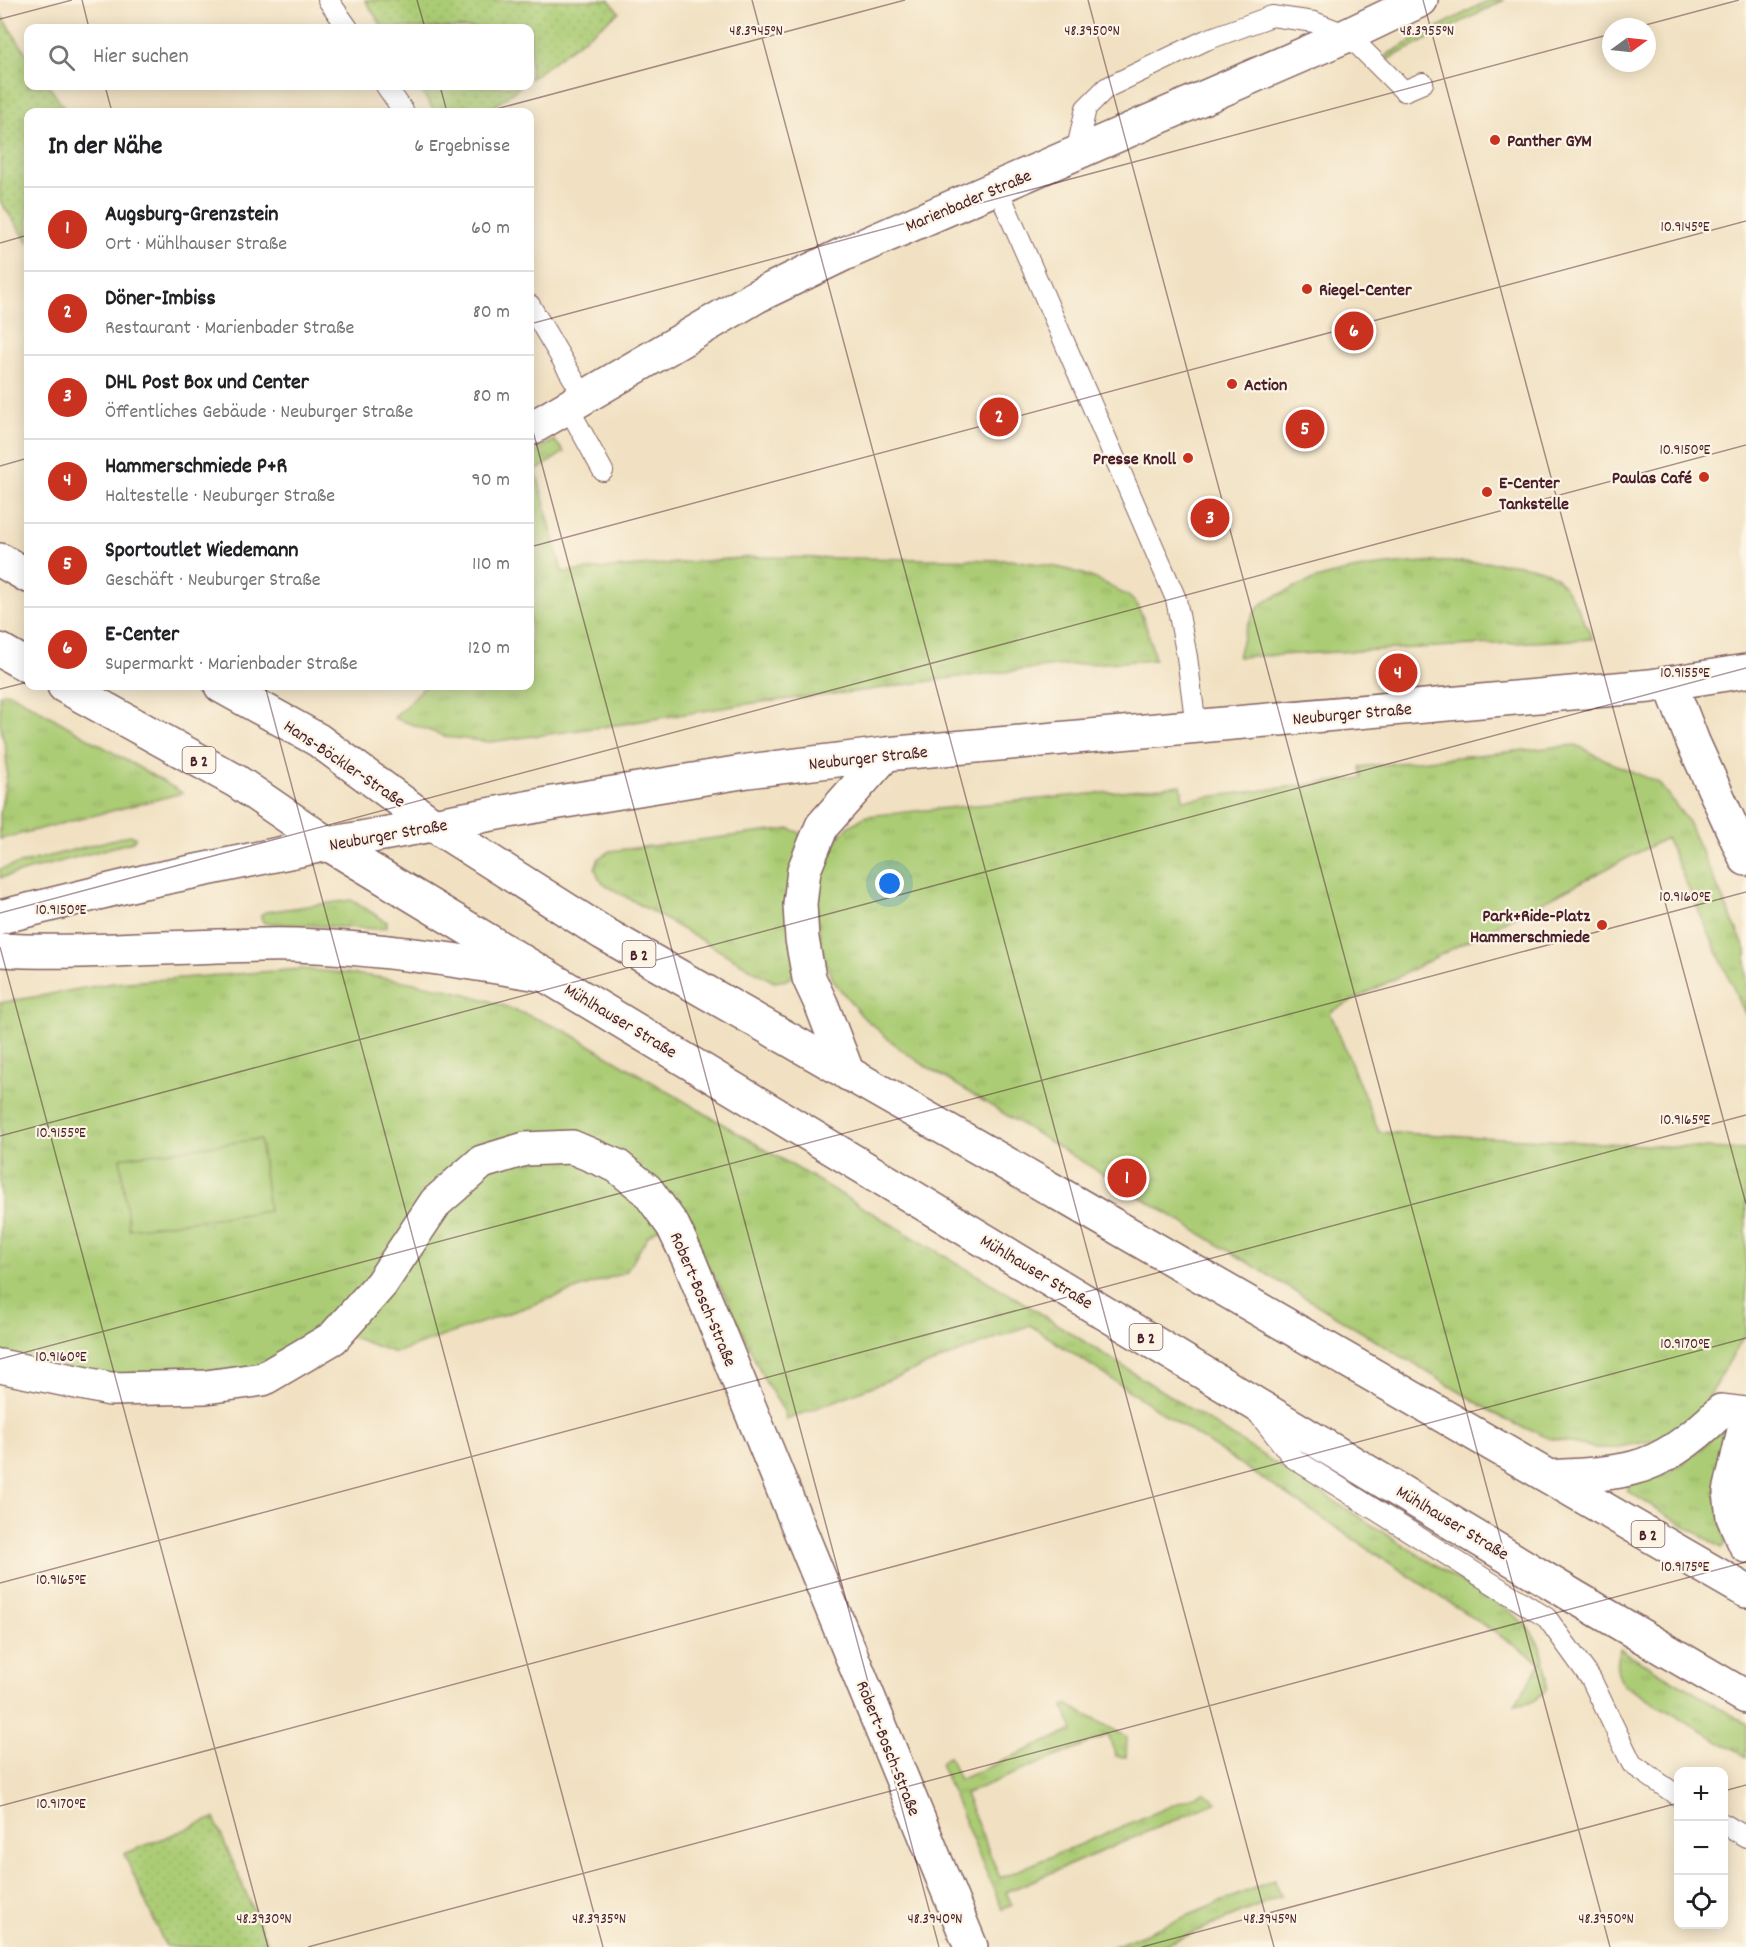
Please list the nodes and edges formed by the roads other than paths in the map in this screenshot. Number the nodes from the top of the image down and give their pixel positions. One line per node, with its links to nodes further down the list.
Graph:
1 (328, 0): 3 (lane)
2 (1421, 0): 4 (street, Marienbader Straße)
3 (345, 24)
4 (1347, 35): 5 (lane); 8 (street, Marienbader Straße); 8 (lane)
5 (1423, 83)
6 (389, 90): 7 (lane)
7 (401, 108)
8 (1076, 153): 9 (street, Marienbader Straße)
9 (997, 187): 11 (street, Marienbader Straße); 22 (lane)
10 (534, 317): 11 (lane)
11 (576, 402): 12 (street, Marienbader Straße); 13 (lane)
12 (534, 427)
13 (603, 471)
14 (0, 560): 15 (street)
15 (24, 574)
16 (0, 650): 17 (street)
17 (24, 664)
18 (1746, 671): 19 (street, Neuburger Straße)
19 (1670, 683): 22 (street, Neuburger Straße); 26 (street)
20 (71, 690): 25 (street, B 2)
21 (228, 690): 24 (street, Hans-Böckler-Straße / B 2)
22 (1196, 727): 23 (street, Neuburger Straße)
23 (886, 754): 24 (street, Neuburger Straße); 30 (street)
24 (435, 826): 25 (street, Neuburger Straße); 30 (street, B 2)
25 (328, 844): 27 (street, Neuburger Straße); 29 (street, Mühlhauser Straße / B 2)
26 (1746, 858)
27 (0, 917)
28 (0, 950): 29 (street)
29 (546, 975): 32 (street, Mühlhauser Straße / B 2)
30 (848, 1074): 35 (street, B 2)
31 (0, 1366): 42 (street, Robert-Bosch-Straße)
32 (1243, 1395): 38 (street, Mühlhauser Straße / B 2); 39 (lane)
33 (1746, 1414): 35 (street)
34 (1746, 1421): 36 (street)
35 (1551, 1476): 37 (street, B 2)
36 (1746, 1546)
37 (1746, 1591)
38 (1746, 1697)
39 (1674, 1793)
40 (1728, 1826): 41 (lane)
41 (1746, 1837)
42 (971, 1947)

